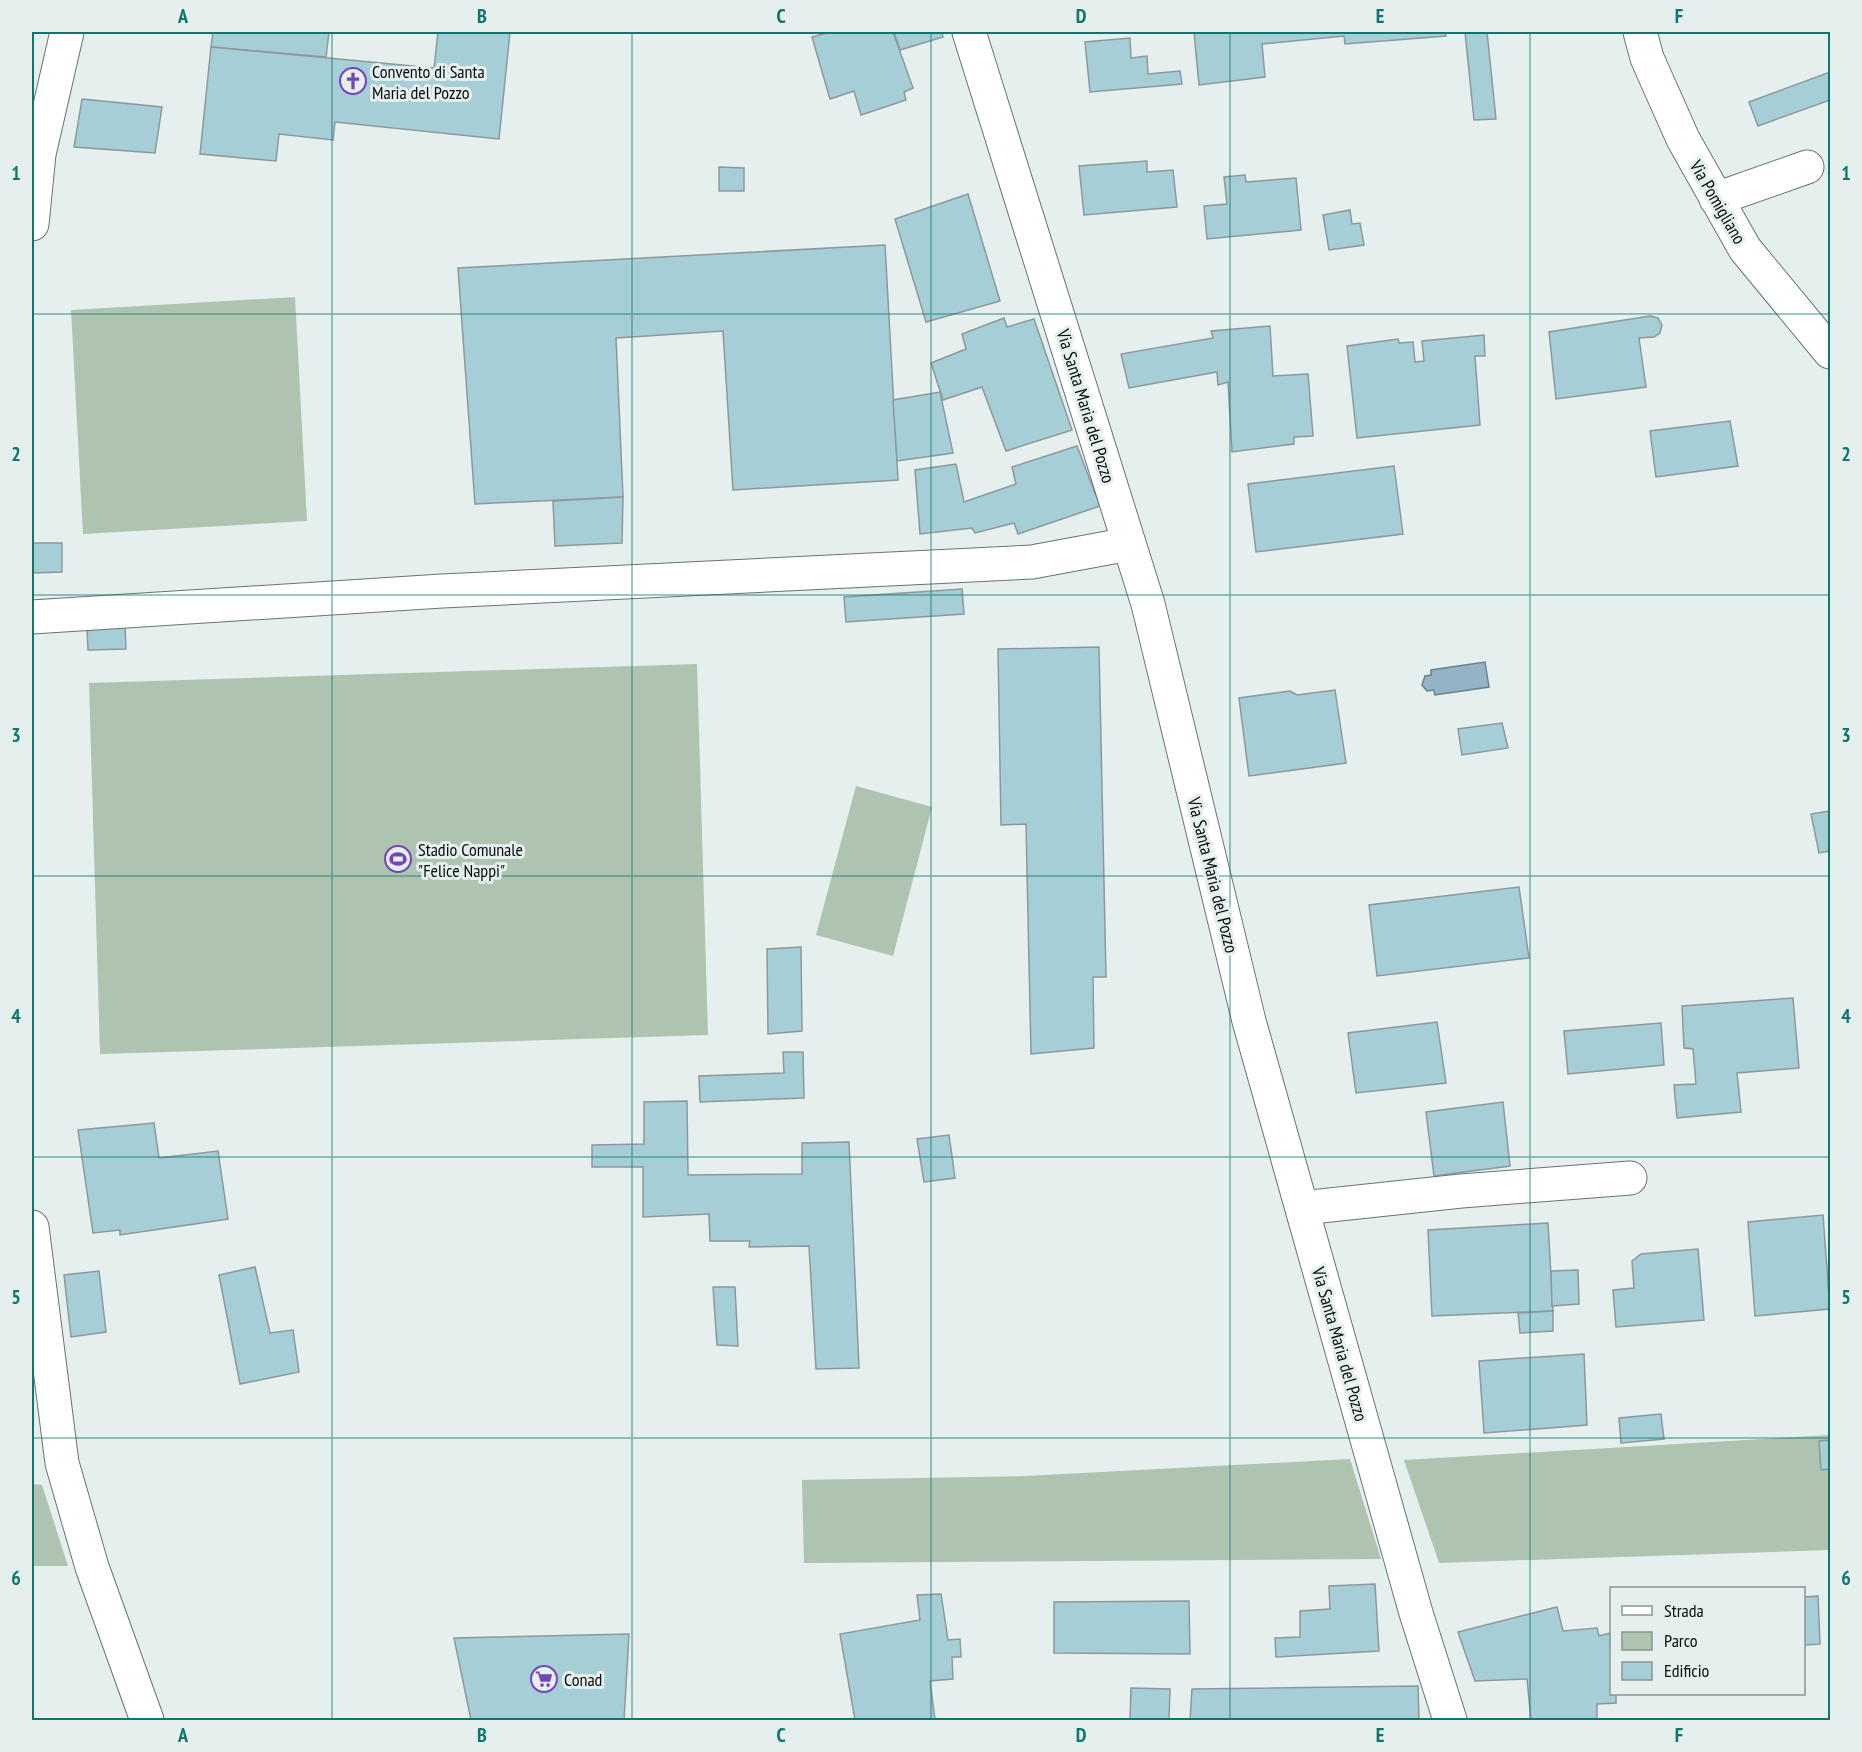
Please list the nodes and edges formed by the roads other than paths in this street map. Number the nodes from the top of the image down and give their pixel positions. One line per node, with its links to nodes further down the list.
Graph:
1 (67, 32): 6 (street)
2 (969, 32): 8 (street, Via Santa Maria del Pozzo)
3 (1640, 32): 5 (street, Via Pomigliano)
4 (1807, 167): 5 (street)
5 (1716, 199): 7 (street, Via Pomigliano)
6 (32, 224)
7 (1830, 352)
8 (1129, 544): 9 (street); 11 (street, Via Santa Maria del Pozzo)
9 (32, 617)
10 (1630, 1178): 11 (street)
11 (1302, 1208): 14 (street, Via Santa Maria del Pozzo)
12 (32, 1227): 13 (street)
13 (147, 1720)
14 (1450, 1720)

